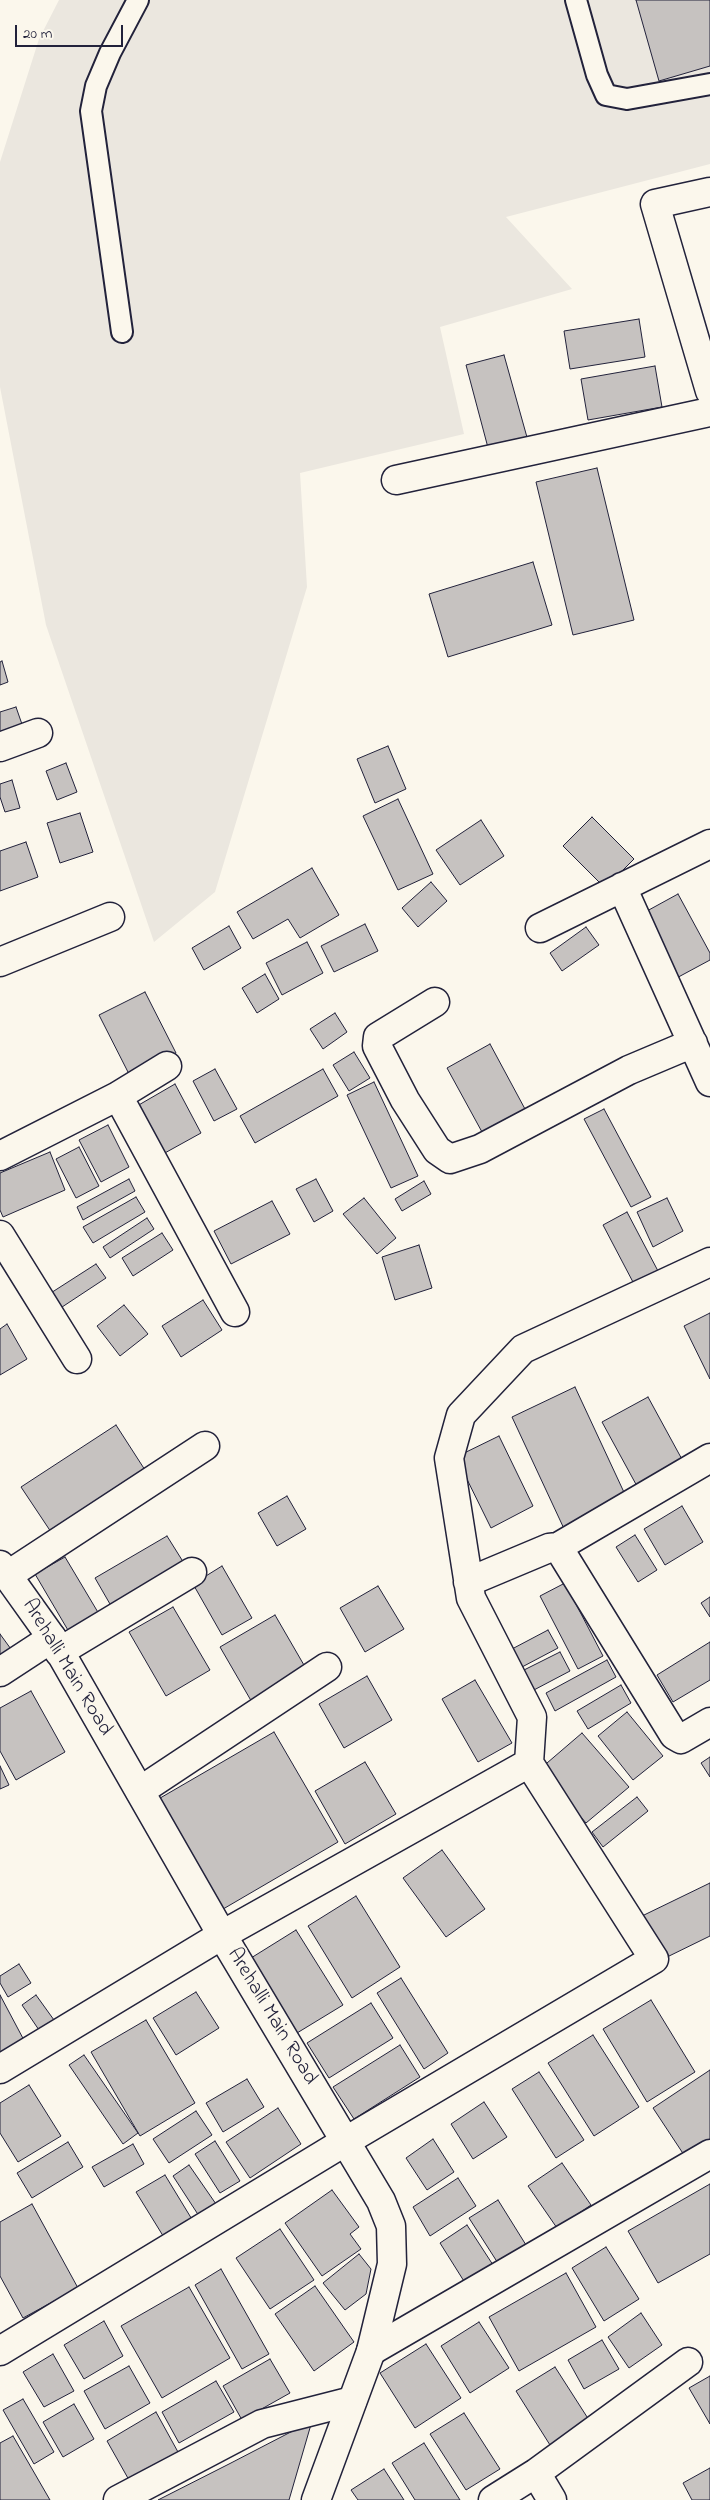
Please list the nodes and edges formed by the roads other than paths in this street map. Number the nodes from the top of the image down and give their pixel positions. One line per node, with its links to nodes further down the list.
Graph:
1 (138, 0): 5 (lane)
2 (576, 0): 3 (lane)
3 (710, 84)
4 (710, 192): 6 (street)
5 (122, 332)
6 (710, 391)
7 (710, 412): 8 (street)
8 (396, 480)
9 (38, 733): 10 (street)
10 (0, 747)
11 (710, 844): 12 (street)
12 (622, 887): 14 (street); 17 (street)
13 (110, 917): 15 (street)
14 (540, 928)
15 (0, 962)
16 (436, 1002): 17 (street)
17 (693, 1043): 19 (street)
18 (167, 1066): 20 (street)
19 (710, 1082)
20 (118, 1096): 21 (street); 24 (street)
21 (0, 1156)
22 (0, 1235): 25 (street)
23 (710, 1262): 31 (street)
24 (235, 1312)
25 (77, 1359)
26 (205, 1446): 29 (street)
27 (710, 1458): 28 (street)
28 (558, 1547): 31 (street); 35 (street)
29 (4, 1570): 32 (street, Arehalli Main Road)
30 (192, 1572): 32 (street)
31 (468, 1582): 36 (street)
32 (55, 1645): 34 (street); 37 (street, Arehalli Main Road)
33 (327, 1667): 37 (street)
34 (0, 1672)
35 (710, 1722)
36 (529, 1762): 38 (street); 40 (street)
37 (140, 1791): 38 (street, Arehalli Main Road)
38 (222, 1936): 39 (street); 40 (street, Arehalli Main Road)
39 (0, 2069)
40 (346, 2141): 42 (street, Arehalli Main Road); 43 (street)
41 (710, 2154): 42 (street)
42 (371, 2351): 45 (street, Arehalli Main Road)
43 (0, 2352)
44 (688, 2362): 46 (street)
45 (352, 2401): 47 (street); 48 (street, Arehalli Main Road)
46 (536, 2473): 49 (street); 50 (street)
47 (118, 2500)
48 (316, 2500)
49 (493, 2500)
50 (552, 2500)

